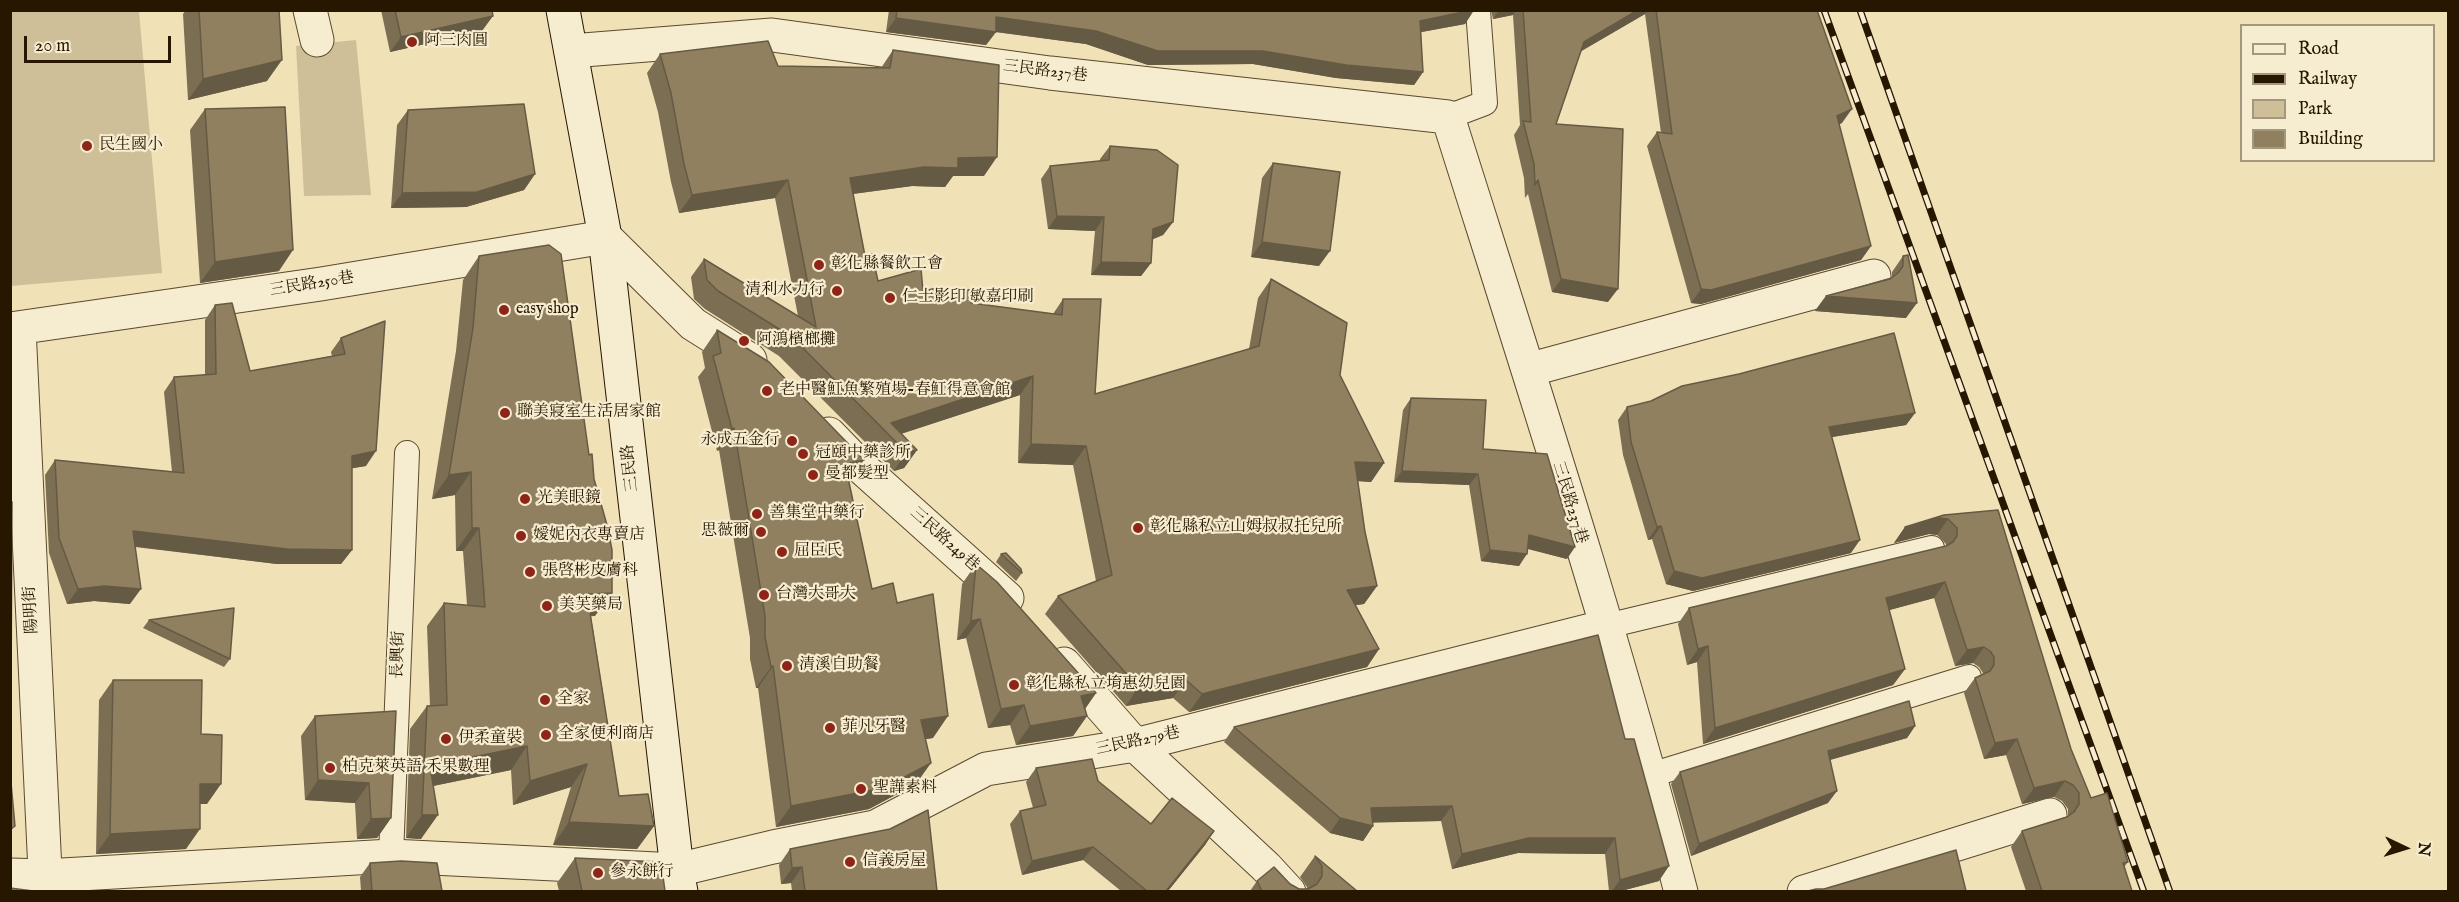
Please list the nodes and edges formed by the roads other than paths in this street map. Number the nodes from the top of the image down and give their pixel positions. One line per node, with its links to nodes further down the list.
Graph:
1 (563, 10): 3 (street, 三民路)
2 (1478, 10): 4 (lane, 三民路237巷)
3 (571, 51): 4 (street, 三民路237巷); 5 (street, 三民路)
4 (1448, 117): 8 (street, 三民路237巷)
5 (605, 237): 7 (street, 三民路250巷); 9 (street); 20 (street, 三民路)
6 (1874, 276): 8 (street)
7 (15, 328): 21 (street, 陽明街)
8 (1528, 370): 13 (street, 三民路237巷)
9 (774, 377)
10 (805, 410): 15 (street, 三民路249巷)
11 (407, 453): 18 (lane, 長興街)
12 (1932, 548): 13 (lane)
13 (1607, 626): 15 (street, 三民路279巷); 16 (street, 三民路237巷)
14 (1969, 677): 16 (lane)
15 (1135, 745): 20 (street, 三民路279巷); 22 (street, 三民路249巷)
16 (1651, 775): 23 (street, 三民路237巷)
17 (2050, 815): 24 (street)
18 (391, 856): 20 (street); 21 (street)
19 (10, 875): 21 (street)
20 (679, 881)
21 (45, 884)
22 (1289, 891)
23 (1681, 891)
24 (1804, 891)

